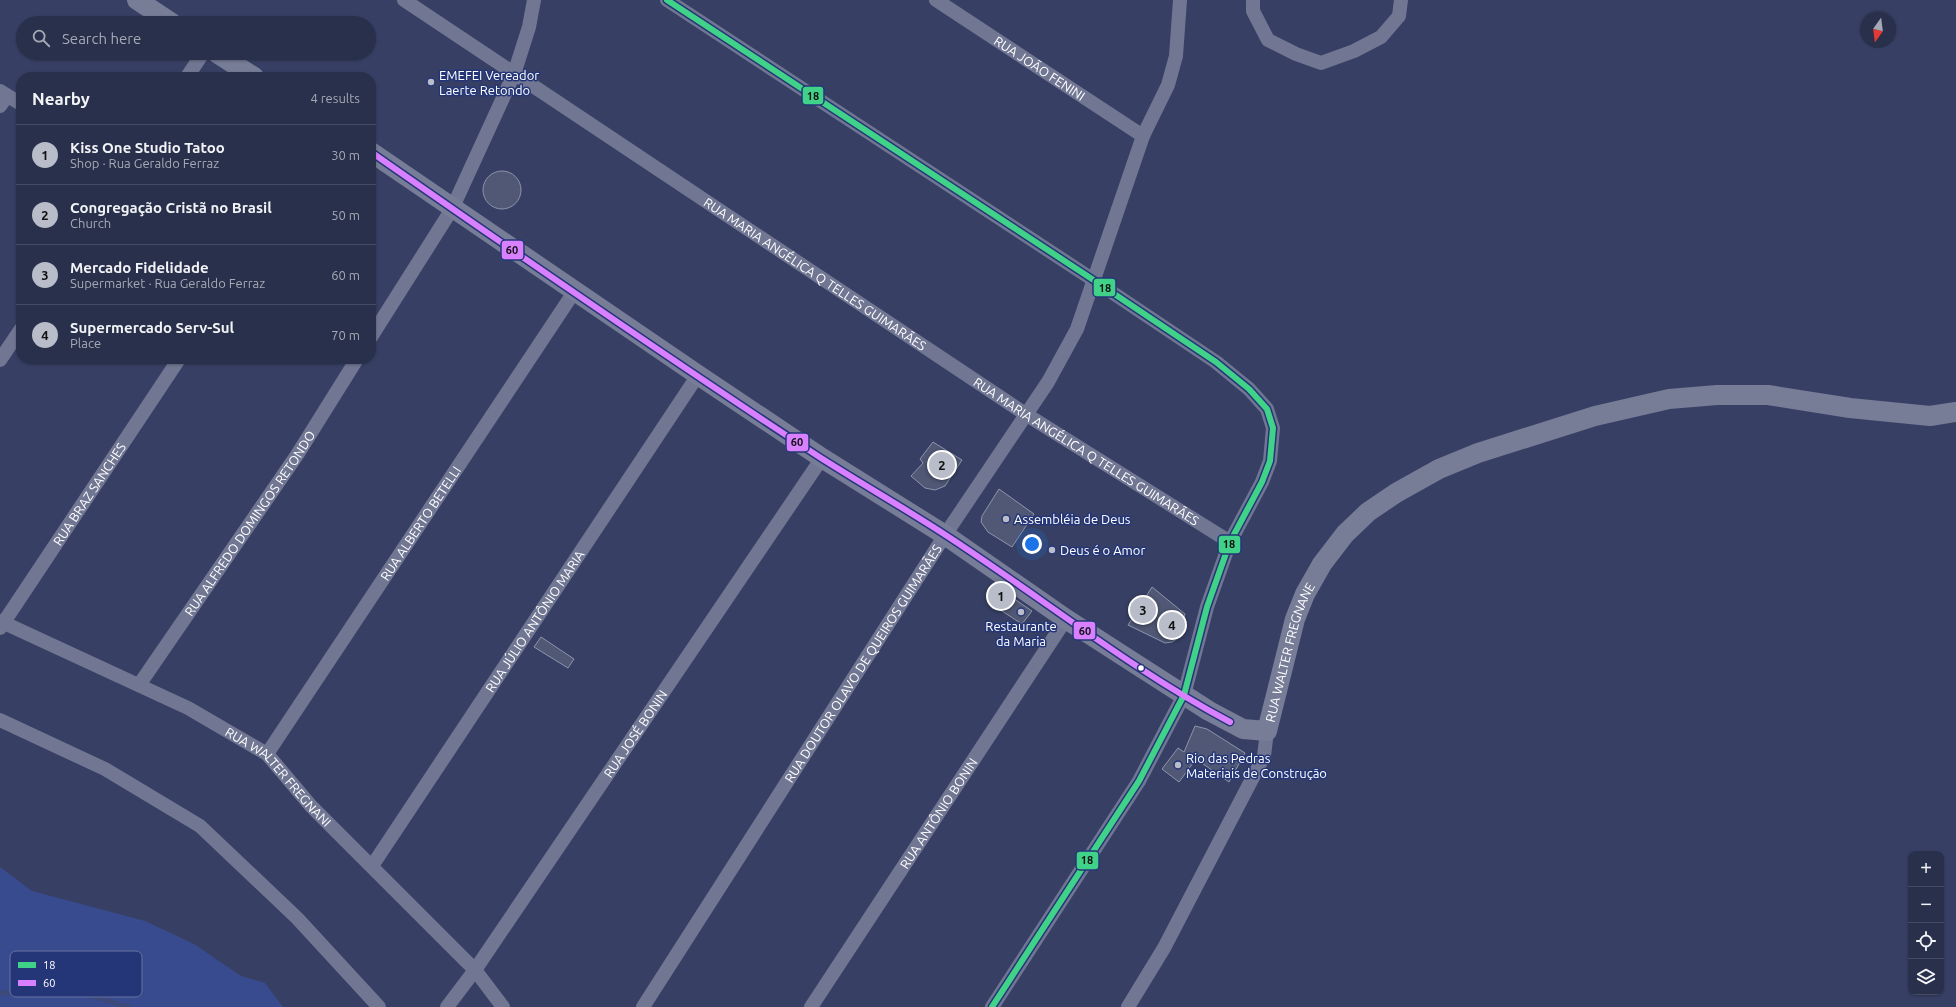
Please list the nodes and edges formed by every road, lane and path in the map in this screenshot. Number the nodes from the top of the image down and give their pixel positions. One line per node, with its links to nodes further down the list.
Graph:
1 (137, 0): 9 (street)
2 (404, 0): 14 (street, RUA MARIA ANGÉLICA Q TELLES GUIMARÃES)
3 (534, 0): 14 (street)
4 (667, 0): 20 (street)
5 (936, 0): 17 (street, RUA JOÃO FENINI)
6 (1180, 0): 17 (street, RUA DOUTOR OLAVO DE QUEIROS GUIMARÃES)
7 (1253, 0): 8 (street)
8 (1401, 0)
9 (161, 16)
10 (198, 60): 12 (street)
11 (228, 60): 13 (street)
12 (190, 72)
13 (246, 72)
14 (514, 74): 19 (street); 29 (street, RUA MARIA ANGÉLICA Q TELLES GUIMARÃES)
15 (2, 97): 16 (street)
16 (16, 102)
17 (1143, 136): 20 (street, RUA DOUTOR OLAVO DE QUEIROS GUIMARÃES)
18 (376, 156): 19 (street)
19 (452, 209): 21 (street); 22 (street)
20 (1095, 281): 29 (street, RUA DOUTOR OLAVO DE QUEIROS GUIMARÃES); 32 (street)
21 (574, 292): 27 (street); 39 (street, RUA ALBERTO BETELLI)
22 (376, 329)
23 (16, 336): 24 (street)
24 (0, 360)
25 (176, 364): 34 (street, RUA BRAZ SANCHES)
26 (354, 364): 35 (street, RUA ALFREDO DOMINGOS RETONDO)
27 (698, 375): 30 (street); 40 (street, RUA JÚLIO ANTÔNIO MARIA)
28 (1956, 412): 38 (street, RUA WALTER FREGNANE)
29 (1027, 415): 31 (street, RUA DOUTOR OLAVO DE QUEIROS GUIMARÃES); 32 (street, RUA MARIA ANGÉLICA Q TELLES GUIMARÃES)
30 (822, 458): 31 (street); 41 (street, RUA JOSÉ BONIN)
31 (945, 535): 33 (street); 45 (street, RUA DOUTOR OLAVO DE QUEIROS GUIMARÃES)
32 (1230, 542): 36 (street)
33 (1066, 619): 36 (street); 46 (street, RUA ANTÔNIO BONIN)
34 (1, 624): 35 (street, RUA WALTER FREGNANI)
35 (139, 685): 39 (street, RUA WALTER FREGNANI)
36 (1184, 695): 38 (street); 47 (street)
37 (0, 720): 42 (street)
38 (1267, 732): 48 (street, RUA WALTER FREGNANE)
39 (267, 754): 40 (street, RUA WALTER FREGNANI)
40 (372, 866): 41 (street, RUA WALTER FREGNANI)
41 (475, 970): 43 (street, RUA JOSÉ BONIN); 44 (street, RUA WALTER FREGNANI)
42 (379, 1007)
43 (446, 1007)
44 (503, 1007)
45 (643, 1007)
46 (811, 1007)
47 (992, 1007)
48 (1128, 1007)

